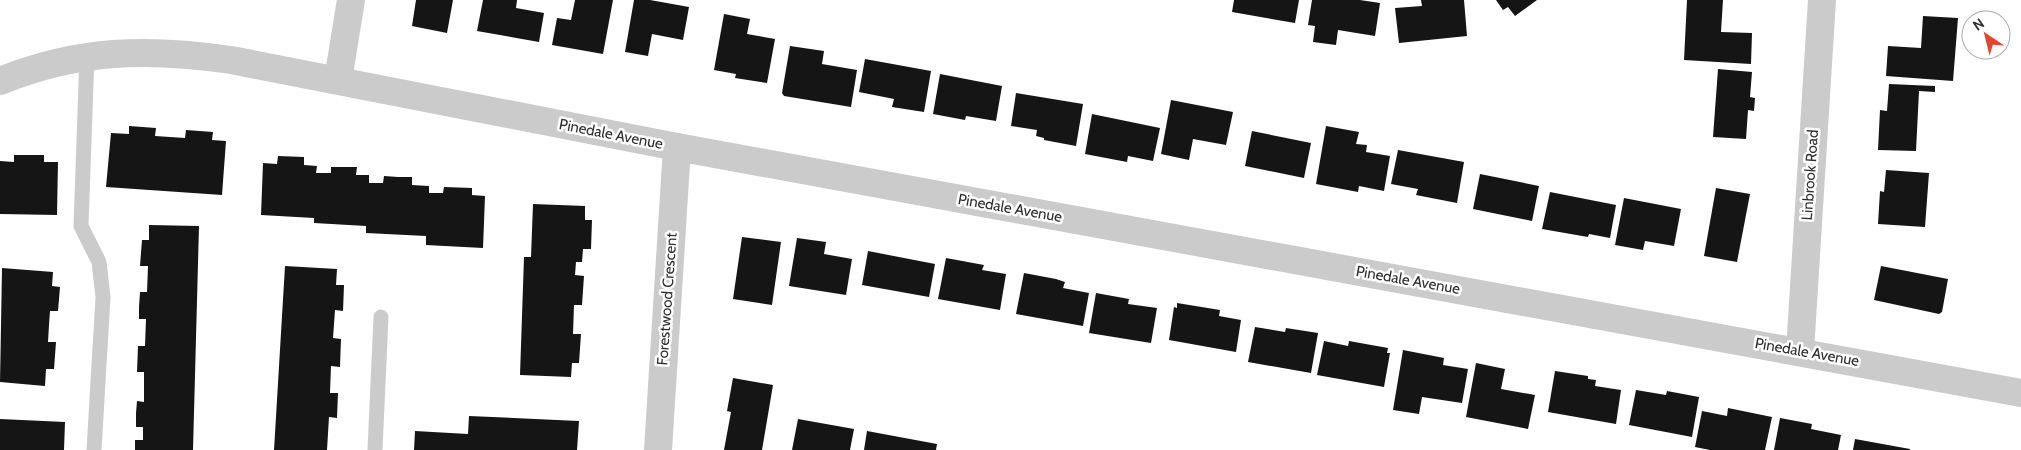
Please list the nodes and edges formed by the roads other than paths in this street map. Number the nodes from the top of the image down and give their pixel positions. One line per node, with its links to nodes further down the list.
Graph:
1 (351, 0): 4 (street)
2 (1822, 0): 8 (street, Linbrook Road)
3 (87, 56): 4 (street, Pinedale Avenue); 5 (street, Pinedale Avenue); 10 (lane)
4 (338, 80): 6 (street, Pinedale Avenue)
5 (0, 81)
6 (677, 147): 8 (street, Pinedale Avenue); 12 (street, Forestwood Crescent)
7 (381, 317): 11 (lane)
8 (1800, 351): 9 (street, Pinedale Avenue)
9 (2021, 393)
10 (94, 450)
11 (374, 450)
12 (658, 450)

